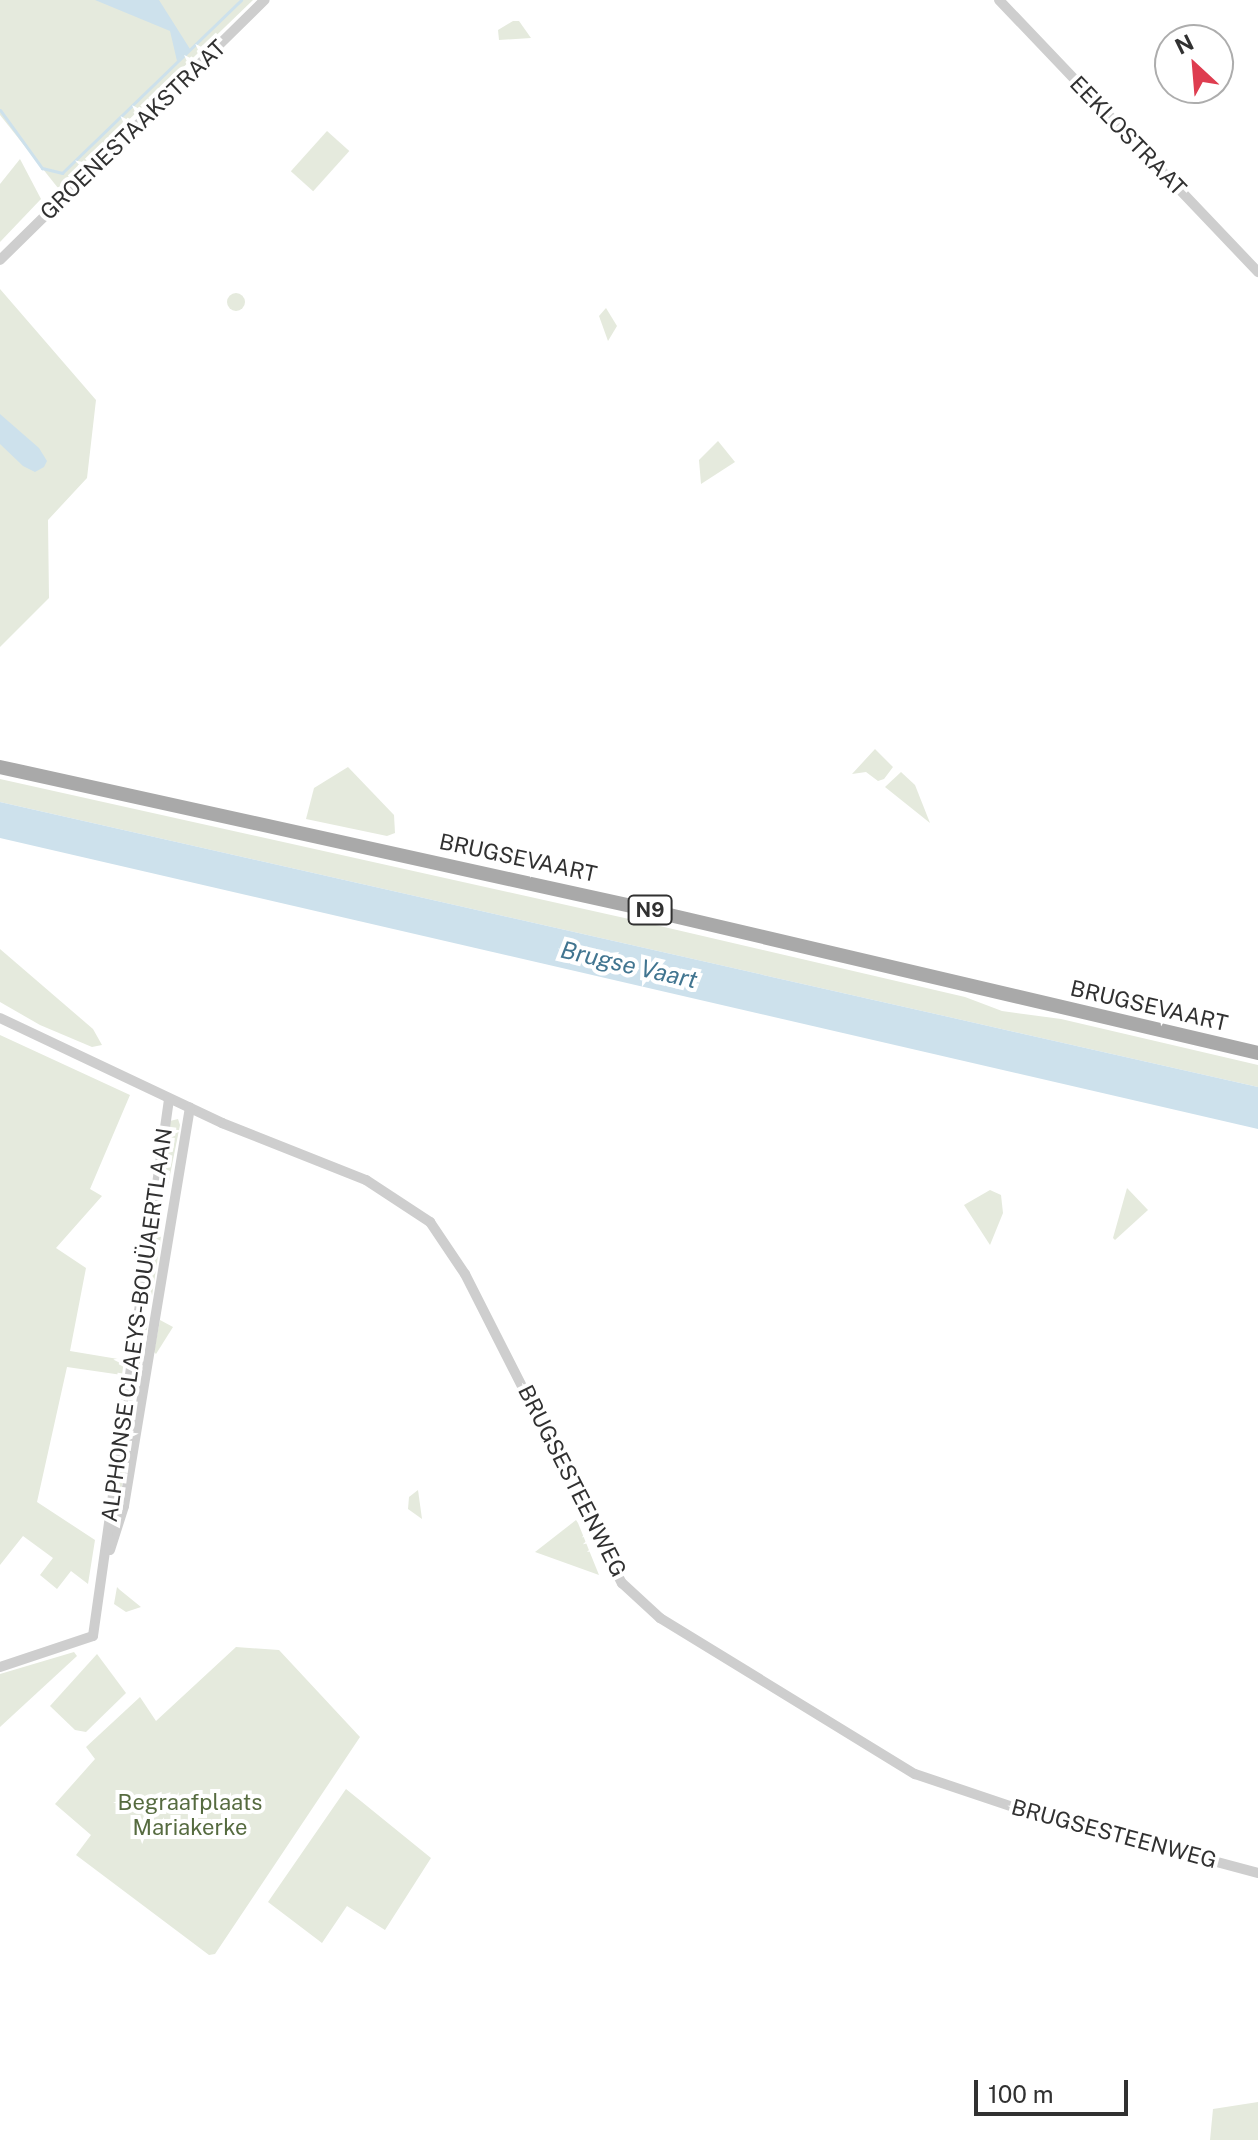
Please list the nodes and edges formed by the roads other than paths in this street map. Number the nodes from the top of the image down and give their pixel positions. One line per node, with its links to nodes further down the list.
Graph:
1 (265, 0): 3 (street, GROENESTAAKSTRAAT)
2 (999, 0): 4 (street, EEKLOSTRAAT)
3 (0, 260)
4 (1258, 272)
5 (0, 767): 7 (main road, BRUGSEVAART / N9)
6 (0, 1018): 8 (street, BRUGSESTEENWEG)
7 (1258, 1053)
8 (169, 1099): 9 (street, BRUGSESTEENWEG); 10 (street, ALPHONSE CLAEYS-BOUÜAERTLAAN)
9 (190, 1107): 10 (street, ALPHONSE CLAEYS-BOUÜAERTLAAN); 12 (street, BRUGSESTEENWEG)
10 (109, 1552): 11 (street, ALPHONSE CLAEYS-BOUÜAERTLAAN)
11 (0, 1667)
12 (1258, 1873)

